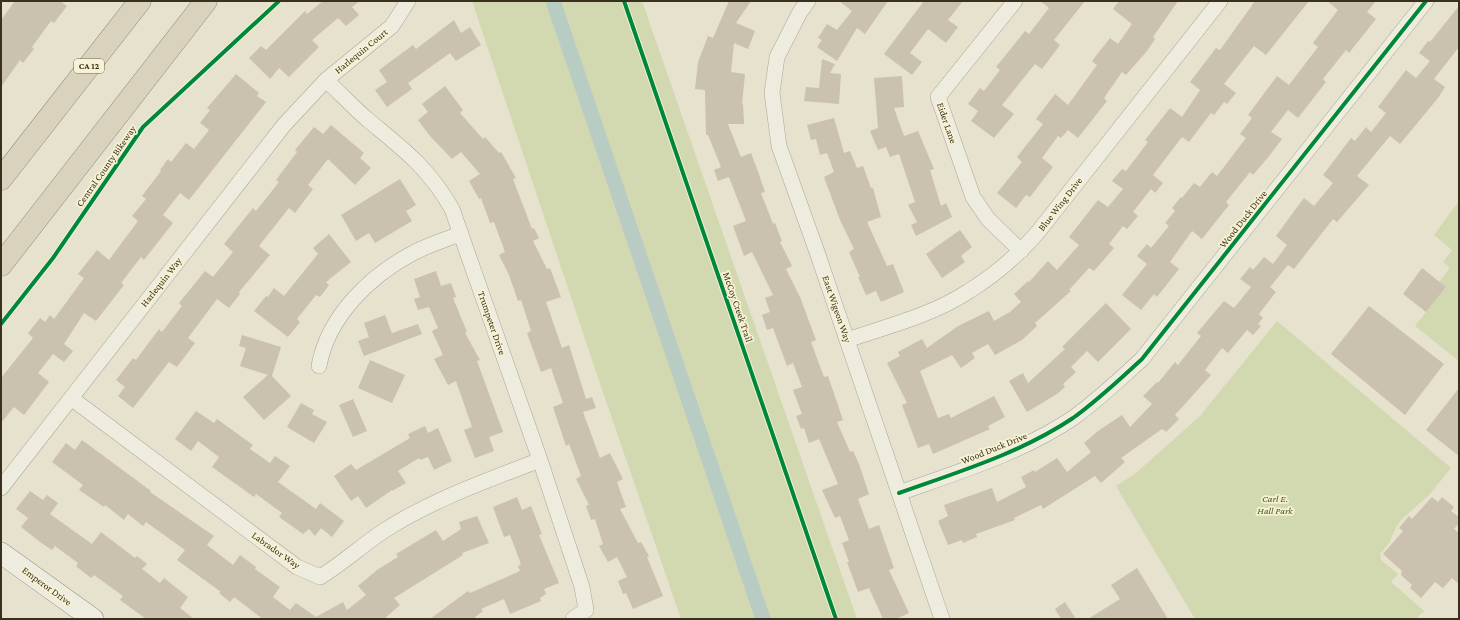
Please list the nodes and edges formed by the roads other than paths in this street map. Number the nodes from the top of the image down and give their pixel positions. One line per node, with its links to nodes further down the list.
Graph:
1 (140, 1): 9 (highway, CA 12)
2 (206, 1): 12 (highway)
3 (408, 1): 8 (street, Harlequin Court)
4 (808, 1): 13 (street, East Wigeon Way)
5 (1015, 1): 11 (street, Eider Lane)
6 (1220, 1): 11 (street, Blue Wing Drive)
7 (1426, 1): 18 (street, Wood Duck Drive)
8 (326, 80): 10 (street, Trumpeter Drive); 15 (street, Harlequin Way)
9 (1, 179)
10 (461, 233): 14 (street); 16 (street, Trumpeter Drive)
11 (1021, 251): 13 (street, Blue Wing Drive)
12 (1, 265)
13 (848, 340): 18 (street, East Wigeon Way)
14 (319, 366)
15 (71, 398): 16 (street, Labrador Way); 17 (street, Harlequin Way)
16 (540, 460): 21 (street, Trumpeter Drive)
17 (1, 488)
18 (899, 493): 22 (street, East Wigeon Way)
19 (1, 553): 20 (street, Emperor Drive)
20 (94, 619)
21 (573, 619)
22 (942, 619)

